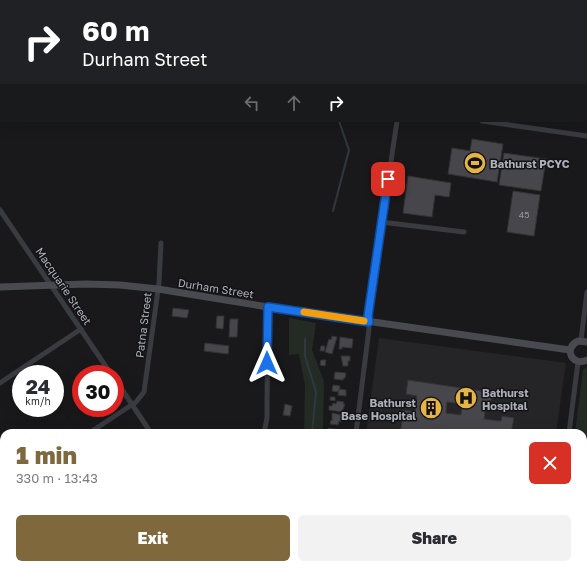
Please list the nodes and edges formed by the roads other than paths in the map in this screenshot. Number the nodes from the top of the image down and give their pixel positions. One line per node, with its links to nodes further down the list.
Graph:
1 (397, 122): 5 (street)
2 (489, 122): 3 (street)
3 (587, 136)
4 (0, 210): 8 (street, Macquarie Street)
5 (381, 222): 6 (street); 13 (street)
6 (464, 232)
7 (162, 243): 10 (street, Patna Street)
8 (50, 284): 9 (main road, Durham Street); 10 (main road, Durham Street); 14 (street, Macquarie Street)
9 (0, 287)
10 (158, 289): 12 (main road, Durham Street); 22 (street, Patna Street)
11 (587, 292): 15 (street)
12 (268, 307): 13 (main road, Durham Street); 25 (street)
13 (369, 322): 16 (main road, Durham Street); 26 (street)
14 (81, 329): 19 (street, Macquarie Street); 20 (street)
15 (584, 341): 16 (main road)
16 (570, 350): 18 (main road)
17 (587, 360): 18 (main road)
18 (578, 362): 27 (street)
19 (105, 365)
20 (0, 383)
21 (124, 392): 22 (street)
22 (132, 404): 23 (street, Patna Street); 24 (street)
23 (95, 429)
24 (148, 429)
25 (265, 429)
26 (356, 429)
27 (570, 429)

